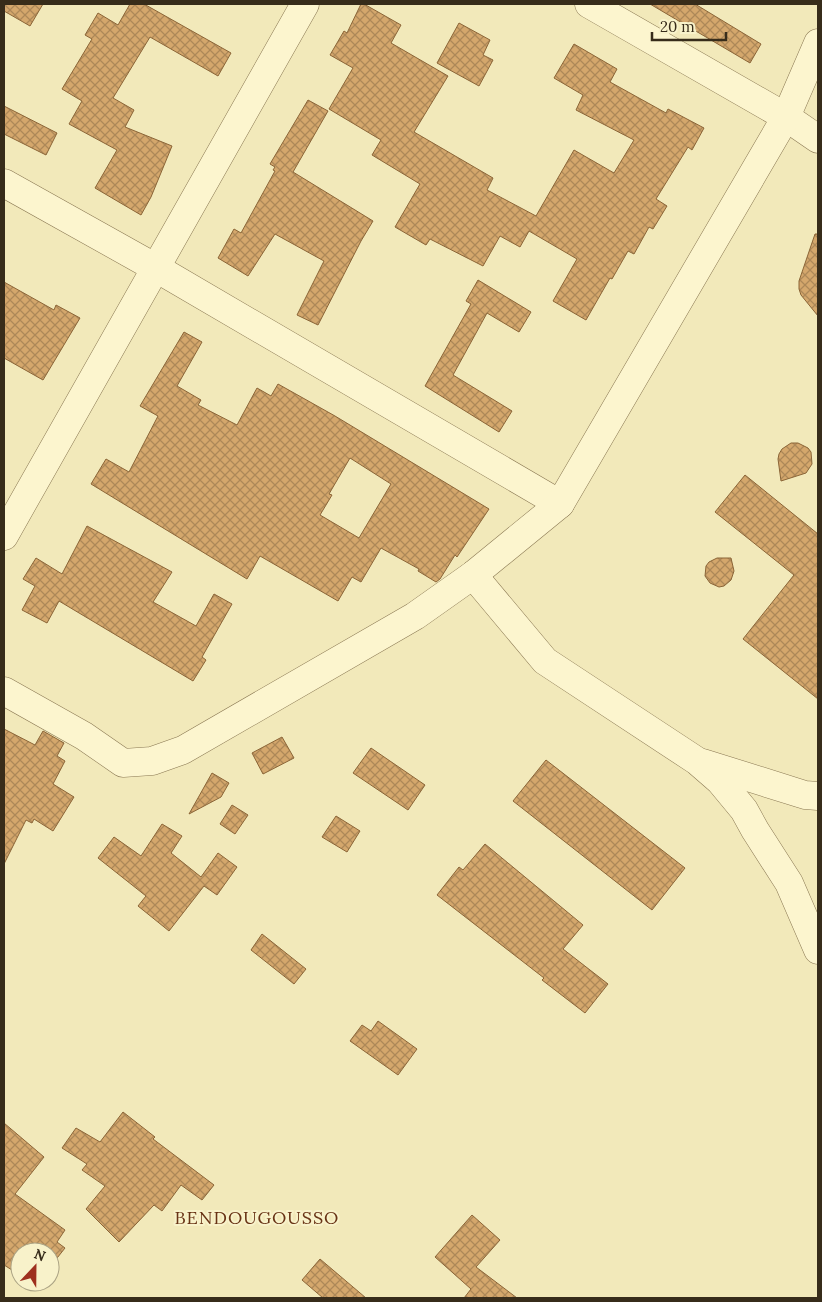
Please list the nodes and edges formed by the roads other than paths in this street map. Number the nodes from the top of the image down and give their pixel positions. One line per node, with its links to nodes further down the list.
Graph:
1 (305, 4): 7 (street)
2 (589, 4): 4 (street)
3 (818, 43): 4 (street)
4 (786, 117): 5 (street); 8 (street)
5 (818, 139)
6 (4, 183): 7 (street)
7 (156, 268): 8 (street); 9 (street)
8 (560, 504): 10 (street)
9 (4, 536)
10 (473, 574): 11 (street); 12 (street)
11 (4, 690)
12 (697, 761): 13 (street); 14 (street)
13 (818, 796)
14 (818, 950)

